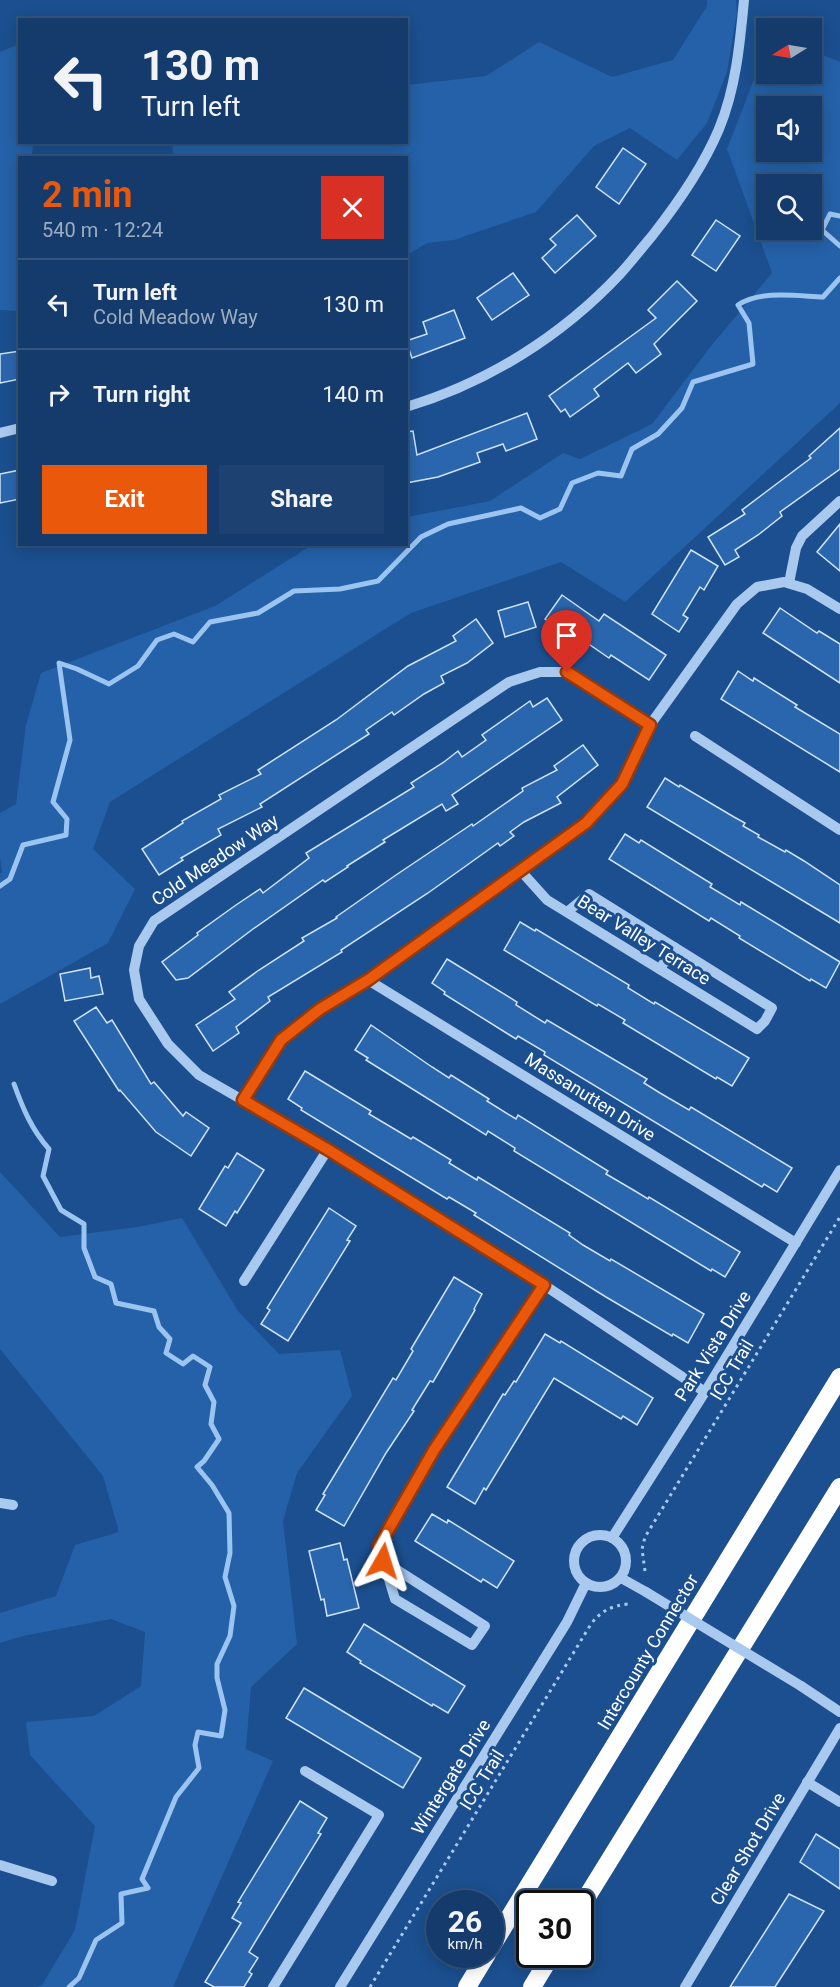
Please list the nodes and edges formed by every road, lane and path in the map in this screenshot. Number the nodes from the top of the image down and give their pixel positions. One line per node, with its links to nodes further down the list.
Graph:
1 (744, 0): 2 (street)
2 (408, 405)
3 (18, 428): 4 (street)
4 (0, 433)
5 (840, 501): 6 (street)
6 (789, 583): 7 (street); 8 (street)
7 (840, 609)
8 (650, 725): 11 (street); 16 (street, Cold Meadow Way)
9 (695, 736): 10 (street)
10 (840, 830)
11 (520, 870): 12 (street, Bear Valley Terrace); 15 (street)
12 (567, 912): 13 (street); 14 (street, Bear Valley Terrace)
13 (674, 947): 14 (street); 14 (street, Bear Valley Terrace)
14 (660, 969)
15 (368, 980): 16 (street); 20 (street, Massanutten Drive)
16 (243, 1100): 17 (street, Cold Meadow Way)
17 (327, 1149): 21 (street); 22 (street, Cold Meadow Way)
18 (840, 1170): 20 (street, Park Vista Drive)
19 (840, 1217): 30 (path, ICC Trail)
20 (796, 1243): 24 (street, Park Vista Drive)
21 (244, 1281)
22 (544, 1285): 24 (street, Cold Meadow Way); 29 (street)
23 (840, 1377): 42 (highway, Intercounty Connector)
24 (705, 1392): 28 (street, Park Vista Drive)
25 (840, 1487): 41 (highway)
26 (0, 1503): 27 (street)
27 (13, 1505)
28 (612, 1538): 31 (street); 32 (street)
29 (383, 1561): 29 (street)
30 (645, 1571)
31 (621, 1578): 32 (street); 34 (street, bridge)
32 (586, 1583): 46 (street, Wintergate Drive)
33 (628, 1604): 47 (path, ICC Trail)
34 (840, 1712)
35 (840, 1728): 37 (street, Clear Shot Drive)
36 (305, 1771): 45 (street)
37 (807, 1782): 38 (street); 50 (street, Clear Shot Drive)
38 (840, 1802)
39 (0, 1865): 40 (street)
40 (52, 1881)
41 (591, 1890)
42 (504, 1926)
43 (479, 1968): 48 (highway)
44 (544, 1968): 49 (highway)
45 (273, 1987)
46 (340, 1987)
47 (370, 1987)
48 (467, 1987)
49 (532, 1987)
50 (685, 1987)

